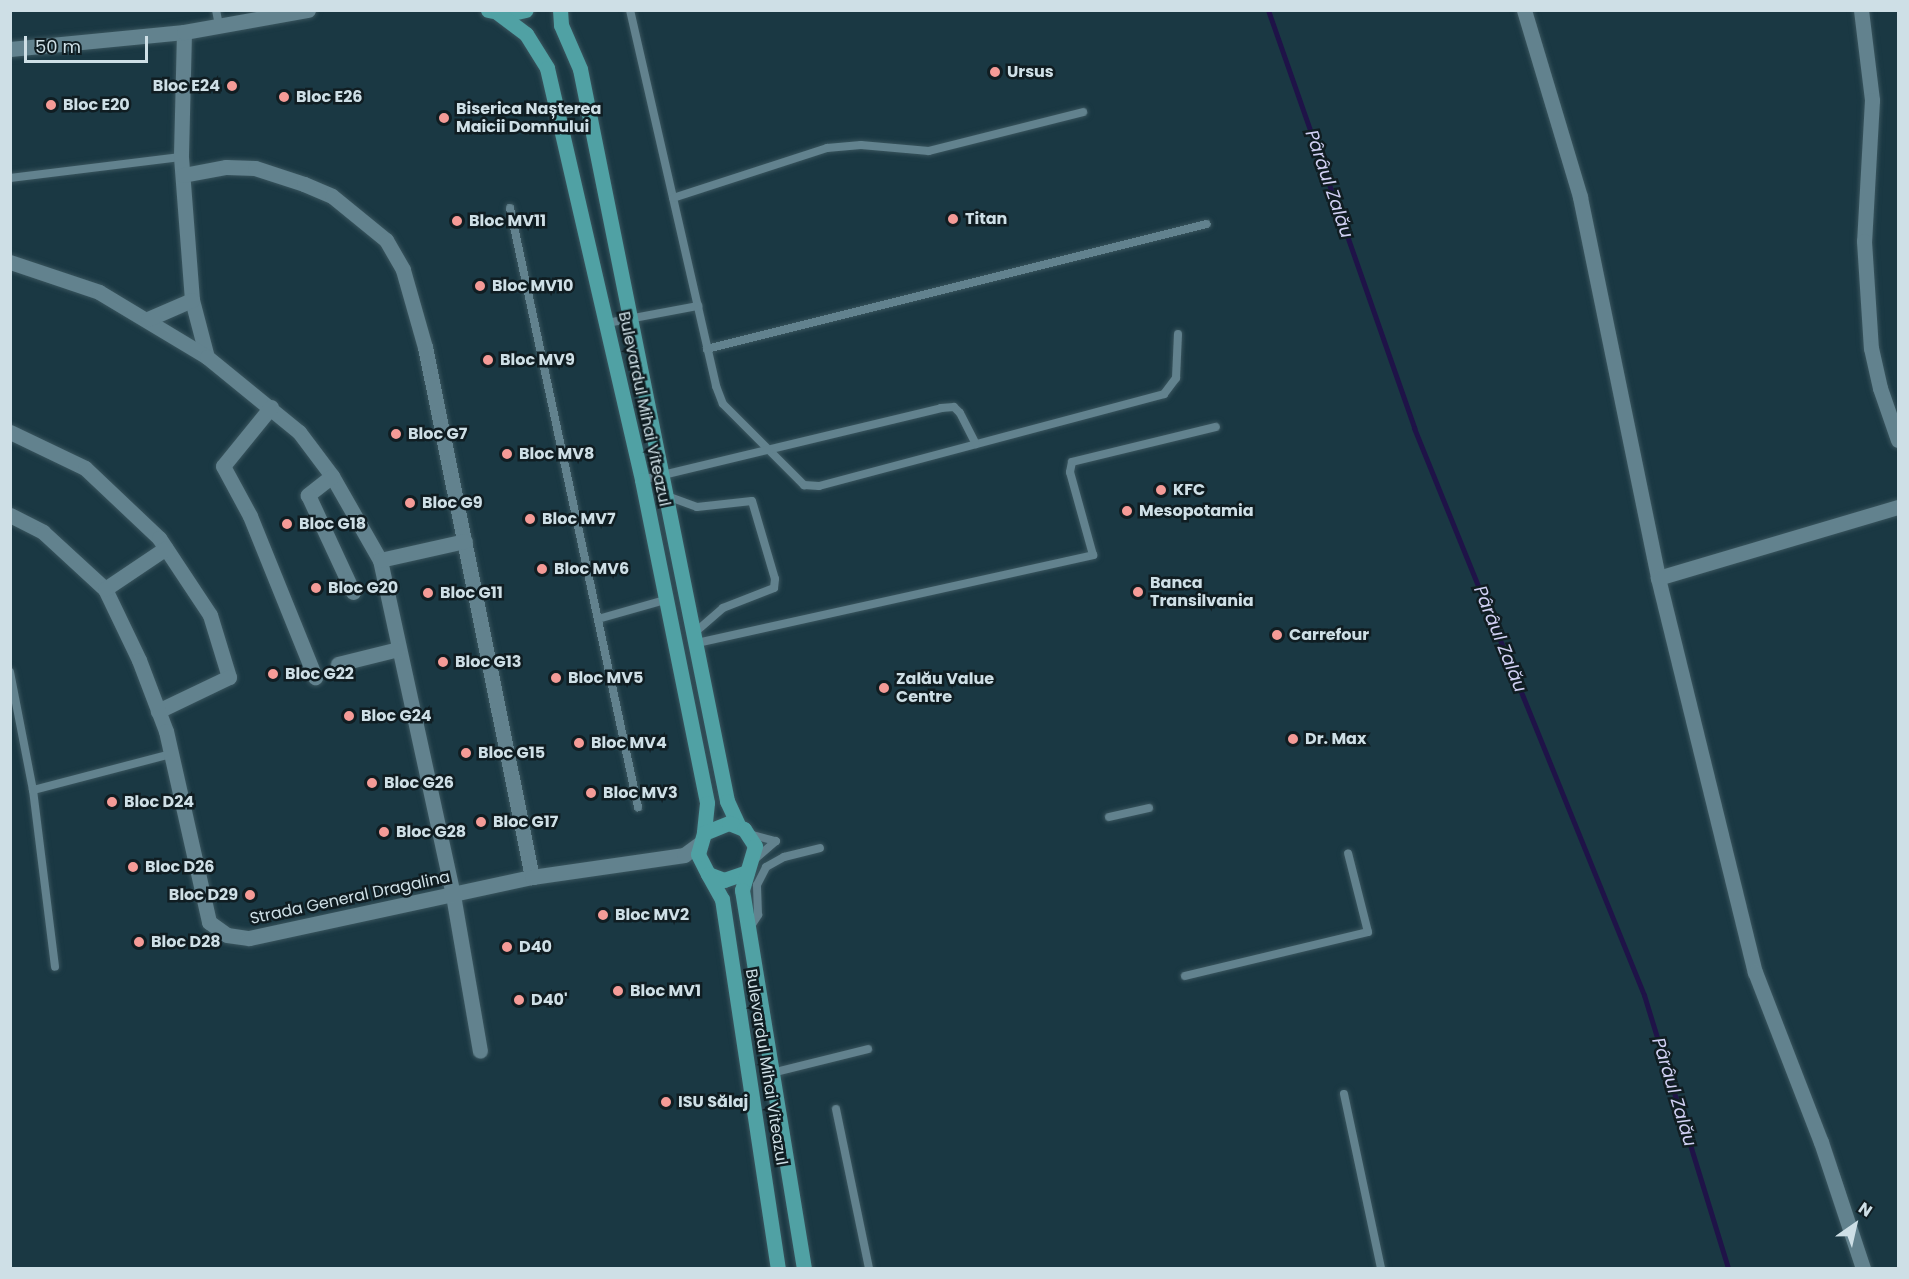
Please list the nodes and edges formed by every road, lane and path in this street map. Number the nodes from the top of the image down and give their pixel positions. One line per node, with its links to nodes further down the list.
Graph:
1 (216, 10): 9 (lane)
2 (308, 10): 9 (street)
3 (526, 10): 8 (main road)
4 (560, 10): 22 (main road, Bulevardul Mihai Viteazul)
5 (630, 10): 16 (lane)
6 (1524, 10): 43 (street)
7 (1861, 10): 31 (street)
8 (493, 12): 24 (main road, Bulevardul Mihai Viteazul)
9 (219, 26): 10 (street)
10 (184, 32): 11 (street); 13 (street)
11 (10, 50)
12 (1083, 111): 16 (lane)
13 (181, 158): 14 (street); 15 (lane)
14 (183, 175): 20 (street); 40 (street)
15 (10, 178)
16 (673, 198): 21 (lane)
17 (510, 208): 47 (lane)
18 (1207, 224): 26 (lane)
19 (10, 262): 23 (street)
20 (192, 300): 23 (street); 27 (street)
21 (698, 306): 22 (lane); 26 (lane)
22 (631, 317): 24 (lane); 34 (main road, Bulevardul Mihai Viteazul)
23 (148, 319): 27 (street)
24 (607, 322): 36 (main road, Bulevardul Mihai Viteazul)
25 (1178, 334): 32 (lane)
26 (707, 349): 33 (lane)
27 (207, 357): 28 (street)
28 (271, 407): 35 (street); 52 (street)
29 (1216, 428): 48 (lane)
30 (10, 432): 41 (street)
31 (1899, 440)
32 (976, 444): 33 (lane); 33 (lane)
33 (765, 450): 34 (lane)
34 (663, 475): 36 (lane); 37 (main road, Bulevardul Mihai Viteazul)
35 (332, 476): 42 (street); 45 (street)
36 (642, 480): 46 (main road, Bulevardul Mihai Viteazul)
37 (667, 496): 48 (main road, Bulevardul Mihai Viteazul); 48 (lane)
38 (1899, 507): 43 (street)
39 (10, 515): 44 (street, Strada General Dragalina)
40 (465, 541): 42 (street); 66 (street)
41 (166, 548): 44 (street); 53 (street)
42 (381, 560): 49 (street)
43 (1659, 578): 82 (street)
44 (105, 589): 53 (street, Strada General Dragalina)
45 (353, 592)
46 (665, 600): 47 (lane); 60 (main road, Bulevardul Mihai Viteazul)
47 (598, 619): 56 (lane)
48 (696, 638): 59 (main road, Bulevardul Mihai Viteazul)
49 (398, 649): 50 (street); 67 (street)
50 (338, 664)
51 (10, 672): 55 (lane)
52 (315, 677)
53 (158, 711): 54 (street, Strada General Dragalina)
54 (171, 754): 55 (lane); 67 (street, Strada General Dragalina)
55 (33, 790): 69 (lane)
56 (638, 807)
57 (1149, 808): 58 (lane)
58 (1109, 817)
59 (744, 830): 60 (main road); 64 (main road, Bulevardul Mihai Viteazul); 64 (lane)
60 (702, 839): 63 (street, Strada General Dragalina); 65 (main road, Bulevardul Mihai Viteazul)
61 (820, 848): 68 (lane)
62 (1348, 853): 70 (lane)
63 (684, 855): 65 (street); 66 (street, Strada General Dragalina)
64 (750, 866): 65 (main road); 68 (main road, Bulevardul Mihai Viteazul)
65 (705, 869): 77 (main road, Bulevardul Mihai Viteazul)
66 (532, 877): 67 (street, Strada General Dragalina)
67 (453, 895): 72 (street)
68 (749, 929): 73 (main road, Bulevardul Mihai Viteazul)
69 (55, 967)
70 (1185, 976)
71 (868, 1049): 73 (lane)
72 (480, 1051)
73 (772, 1073): 76 (main road, Bulevardul Mihai Viteazul)
74 (1344, 1094): 81 (lane)
75 (836, 1109): 80 (lane)
76 (781, 1124): 77 (main road); 79 (main road, Bulevardul Mihai Viteazul)
77 (757, 1128): 78 (main road, Bulevardul Mihai Viteazul)
78 (778, 1269)
79 (804, 1269)
80 (869, 1269)
81 (1381, 1269)
82 (1863, 1269)

